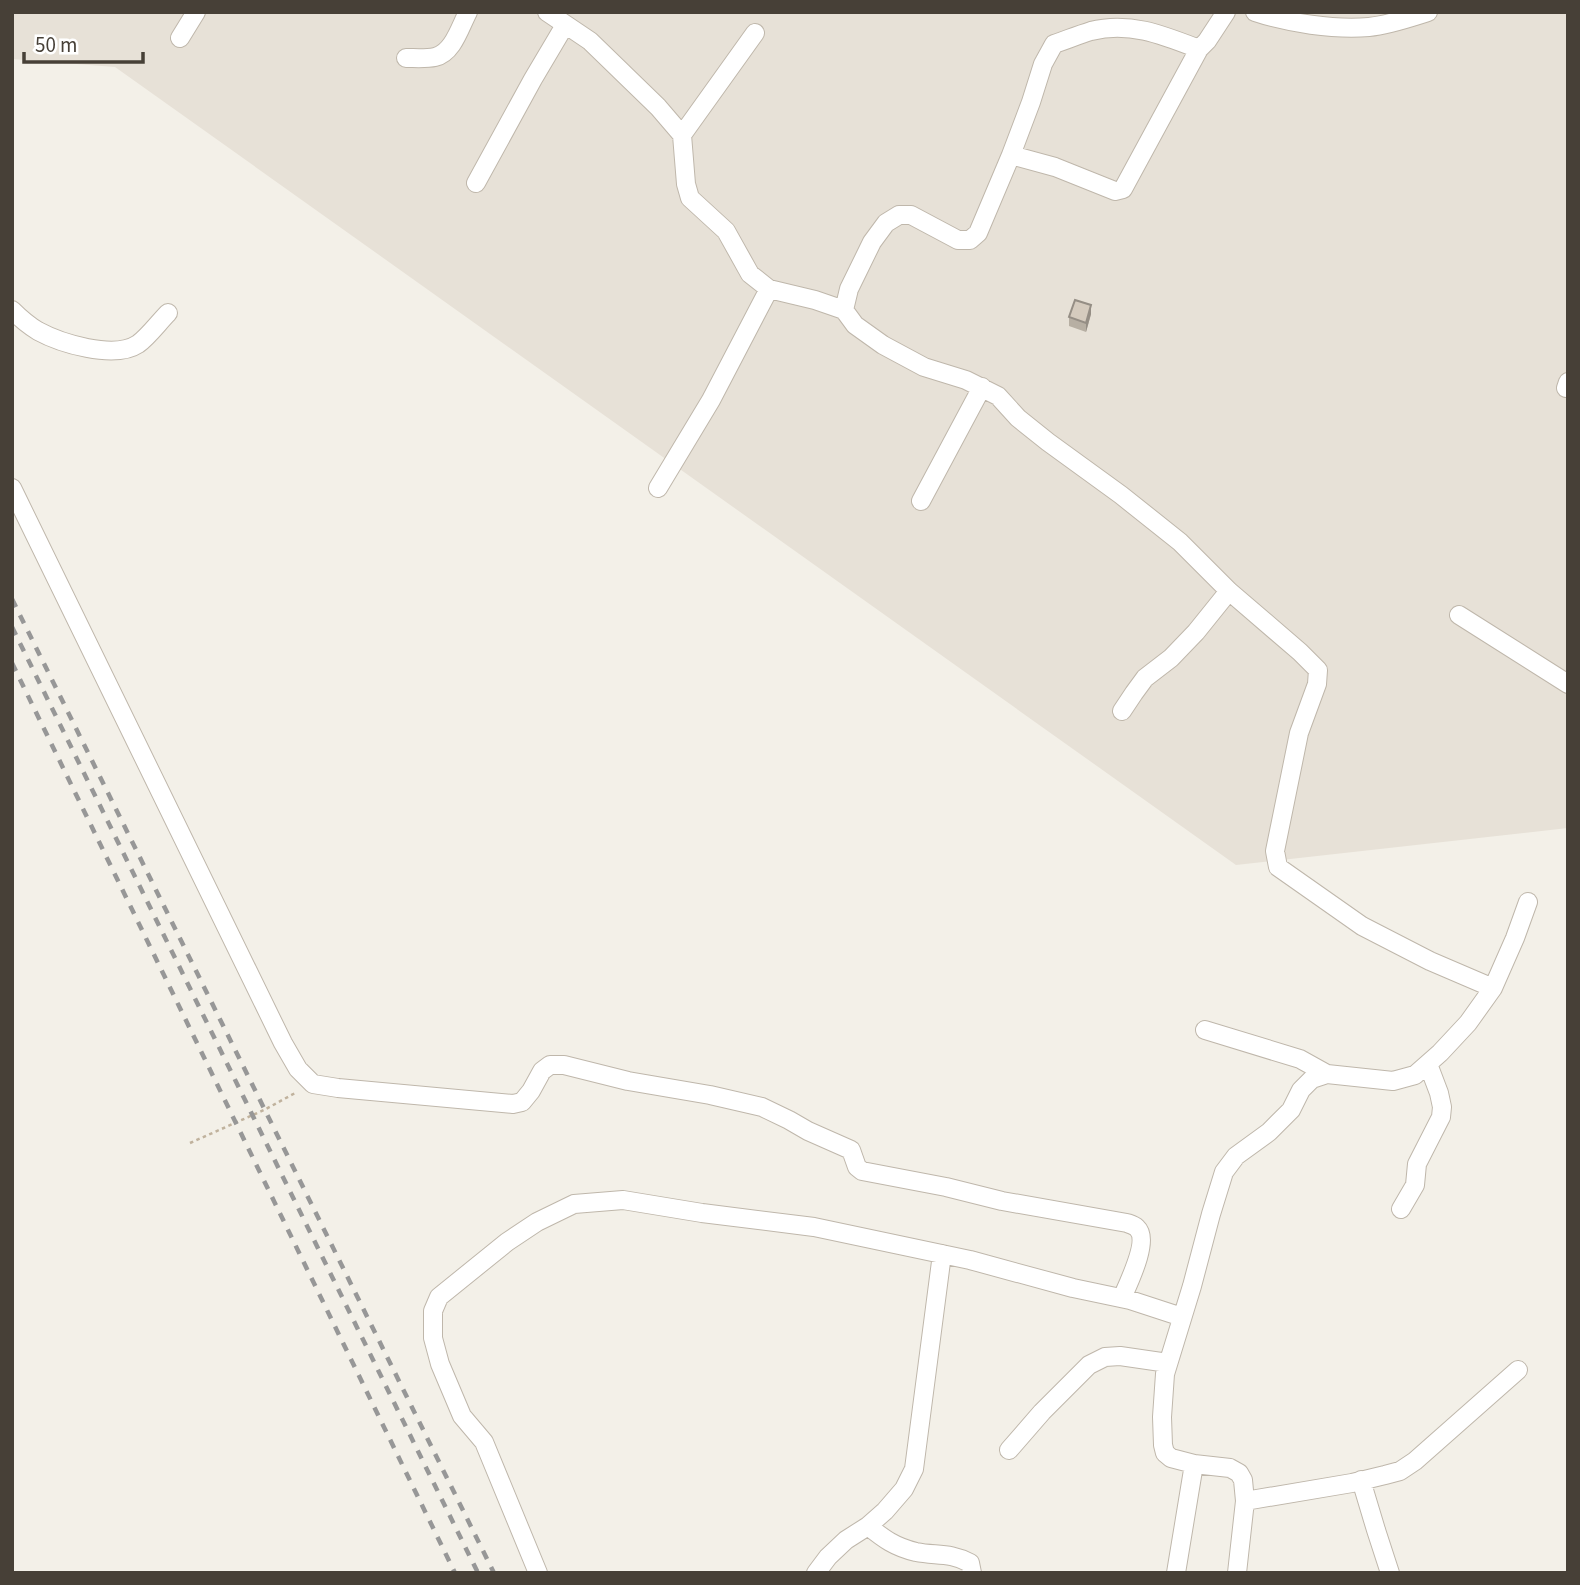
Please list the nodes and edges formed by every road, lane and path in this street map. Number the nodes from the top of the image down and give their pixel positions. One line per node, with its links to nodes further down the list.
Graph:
1 (196, 12): 9 (street)
2 (468, 12): 11 (street)
3 (547, 12): 7 (street)
4 (1226, 12): 10 (street)
5 (1255, 12): 6 (street)
6 (1428, 12)
7 (565, 25): 12 (street); 14 (street)
8 (755, 33): 12 (street)
9 (180, 38)
10 (1199, 49): 13 (street); 13 (street)
11 (406, 58)
12 (682, 135): 15 (street)
13 (1011, 155): 17 (street)
14 (476, 183)
15 (769, 289): 17 (street); 21 (street)
16 (12, 310): 18 (street)
17 (844, 310): 19 (street)
18 (168, 313)
19 (982, 387): 22 (street); 23 (street)
20 (12, 488): 32 (street)
21 (658, 488)
22 (921, 501)
23 (1229, 591): 26 (street); 28 (street)
24 (1459, 615): 25 (street)
25 (1568, 684)
26 (1122, 711)
27 (1528, 902): 28 (street)
28 (1493, 988): 30 (street)
29 (1205, 1030): 31 (street)
30 (1427, 1064): 31 (street); 34 (street)
31 (1327, 1074): 37 (street)
32 (313, 1084): 33 (path); 36 (street)
33 (190, 1143)
34 (1401, 1209)
35 (942, 1254): 36 (street); 44 (street); 45 (street)
36 (1122, 1298): 37 (street)
37 (1182, 1317): 38 (street)
38 (1168, 1363): 40 (street); 41 (street)
39 (1518, 1370): 42 (street)
40 (1009, 1450)
41 (1195, 1464): 43 (street); 48 (street)
42 (1361, 1480): 43 (street); 50 (street)
43 (1245, 1501): 49 (street)
44 (868, 1526): 46 (street); 47 (street)
45 (538, 1573)
46 (816, 1573)
47 (972, 1573)
48 (1176, 1573)
49 (1237, 1573)
50 (1390, 1573)

